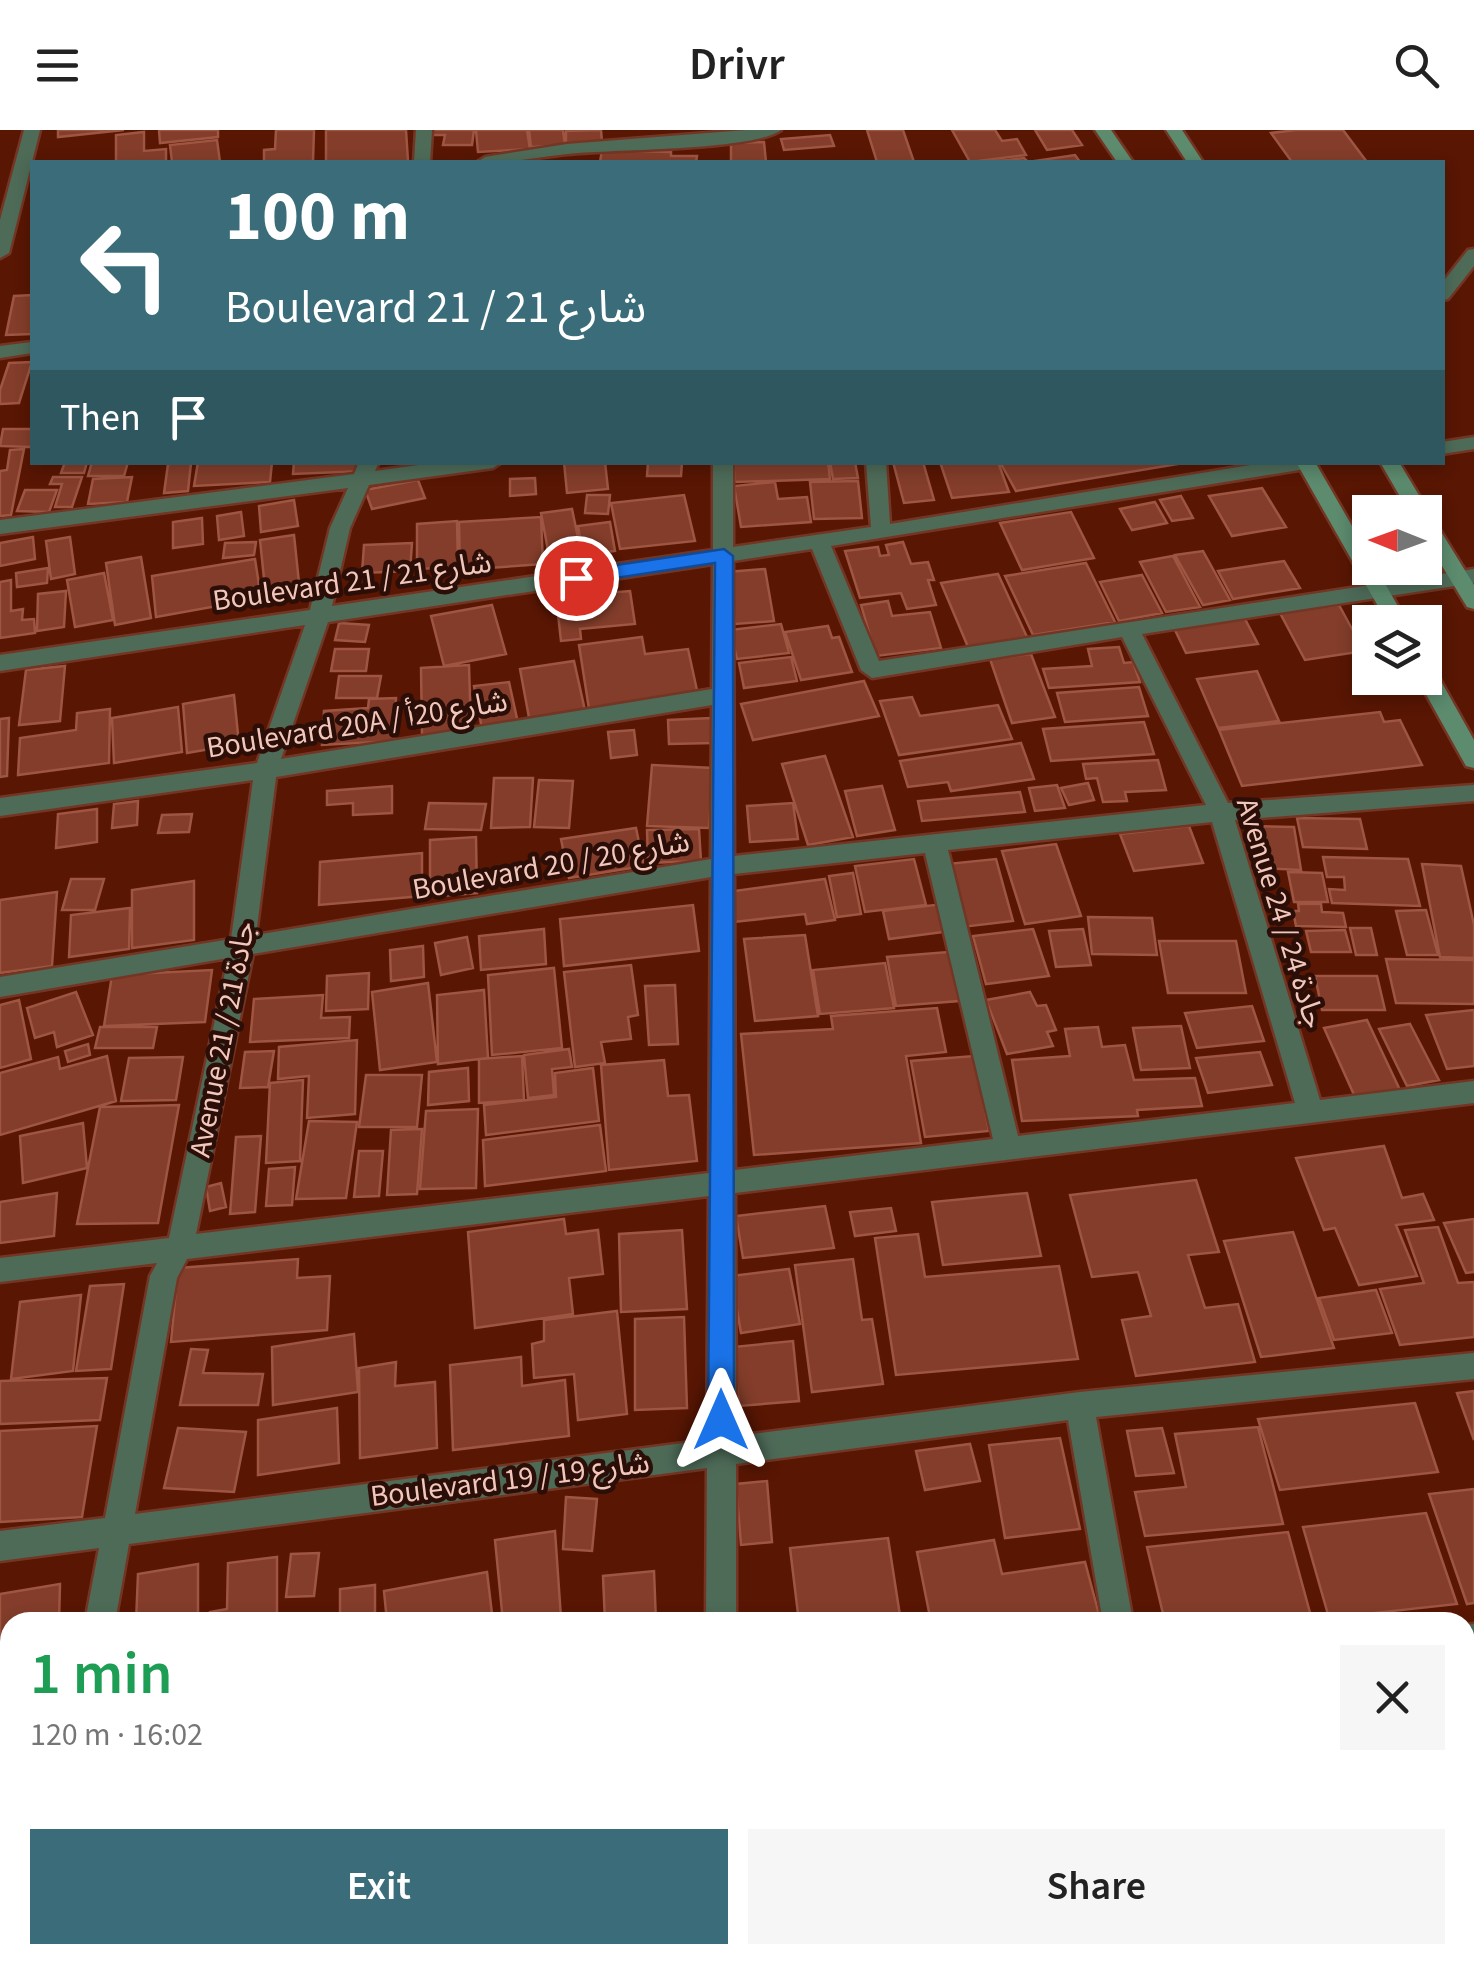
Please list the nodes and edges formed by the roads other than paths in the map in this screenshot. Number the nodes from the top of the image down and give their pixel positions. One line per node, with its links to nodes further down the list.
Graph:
1 (32, 130): 12 (street)
2 (424, 130): 7 (street)
3 (774, 130): 6 (street)
4 (1103, 130): 10 (main road)
5 (1174, 130): 11 (main road)
6 (722, 134): 8 (street); 9 (street)
7 (422, 160)
8 (497, 160)
9 (723, 160)
10 (1124, 160)
11 (1194, 160)
12 (6, 204): 13 (street)
13 (0, 253)
14 (1471, 265): 15 (street)
15 (1445, 293)
16 (30, 348): 17 (street)
17 (0, 352)
18 (1474, 443): 19 (street)
19 (1445, 448)
20 (451, 465): 26 (street)
21 (723, 465): 32 (street)
22 (876, 465): 29 (street)
23 (1293, 465): 29 (street, Boulevard 21 / شارع 21)
24 (1306, 465): 34 (main road)
25 (1391, 465): 27 (main road)
26 (367, 471): 28 (street); 37 (street, Avenue 21 / جادة 21)
27 (1409, 495)
28 (0, 527)
29 (882, 532): 30 (street, Boulevard 21 / شارع 21)
30 (819, 541): 32 (street, Boulevard 21 / شارع 21); 38 (street)
31 (1442, 544): 33 (main road)
32 (724, 556): 37 (street, Boulevard 21 / شارع 21); 40 (street)
33 (1467, 577): 34 (street); 35 (main road)
34 (1378, 588): 36 (main road); 38 (street)
35 (1474, 602)
36 (1388, 605)
37 (319, 616): 39 (street, Boulevard 21 / شارع 21); 43 (street, Avenue 21 / جادة 21)
38 (1129, 628): 46 (street, Avenue 24 / جادة 24)
39 (0, 663)
40 (723, 695): 43 (street, Boulevard 20A / شارع 20أ); 48 (street)
41 (1438, 695): 42 (main road)
42 (1474, 760)
43 (266, 770): 45 (street, Boulevard 20A / شارع 20أ); 49 (street, Avenue 21 / جادة 21)
44 (1474, 793): 46 (street, Boulevard 20 / شارع 20)
45 (0, 807)
46 (1221, 812): 47 (street, Boulevard 20 / شارع 20); 52 (street, Avenue 24 / جادة 24)
47 (934, 841): 48 (street, Boulevard 20 / شارع 20); 53 (street)
48 (722, 866): 49 (street, Boulevard 20 / شارع 20); 54 (street)
49 (242, 948): 50 (street, Boulevard 20 / شارع 20); 55 (street, Avenue 21 / جادة 21)
50 (0, 987)
51 (1474, 1092): 52 (street)
52 (1310, 1112): 53 (street)
53 (1008, 1147): 54 (street)
54 (722, 1185): 55 (street); 59 (street)
55 (180, 1247): 56 (street); 60 (street, Avenue 21 / جادة 21)
56 (0, 1270)
57 (1474, 1366): 58 (street, Boulevard 19 / شارع 19)
58 (1080, 1406): 59 (street, Boulevard 19 / شارع 19); 64 (street)
59 (721, 1452): 60 (street, Boulevard 19 / شارع 19); 63 (street)
60 (117, 1530): 61 (street, Boulevard 19 / شارع 19); 62 (street, Avenue 21 / جادة 21)
61 (0, 1546)
62 (102, 1612)
63 (721, 1612)
64 (1116, 1612)

